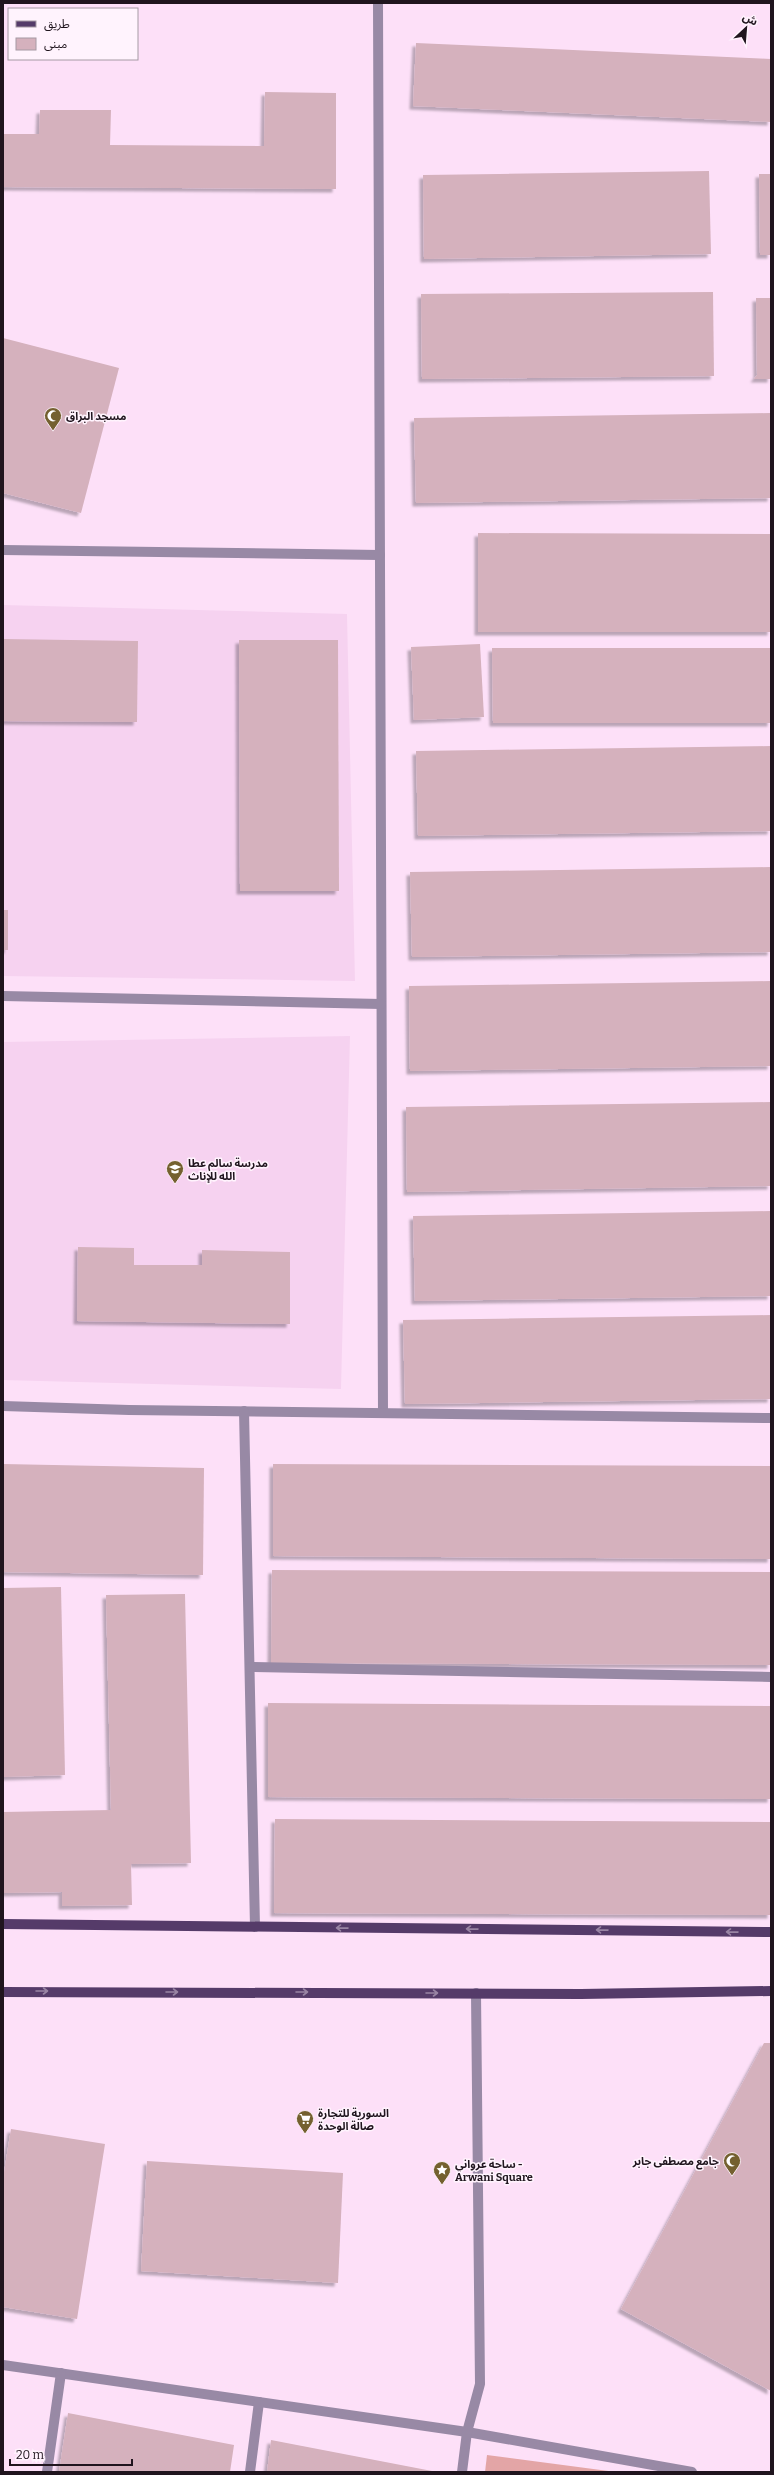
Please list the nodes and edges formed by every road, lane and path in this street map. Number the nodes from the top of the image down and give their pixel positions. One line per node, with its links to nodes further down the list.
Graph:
1 (378, 3): 3 (street)
2 (3, 550): 3 (street)
3 (380, 556): 5 (street)
4 (3, 996): 5 (street)
5 (382, 1004): 8 (street)
6 (3, 1406): 7 (street)
7 (244, 1411): 8 (street); 10 (street)
8 (383, 1413): 9 (street)
9 (771, 1418)
10 (250, 1667): 11 (street); 13 (street)
11 (771, 1677)
12 (3, 1924): 13 (main road)
13 (255, 1927): 14 (main road, one-way to 13)
14 (771, 1932)
15 (771, 1991): 17 (main road)
16 (3, 1992): 17 (main road, one-way to 17)
17 (476, 1993): 21 (street)
18 (3, 2365): 19 (street)
19 (61, 2373): 20 (street); 22 (street)
20 (259, 2402): 21 (street); 23 (street)
21 (468, 2432): 24 (street); 25 (street)
22 (47, 2472)
23 (250, 2472)
24 (462, 2472)
25 (692, 2472)

